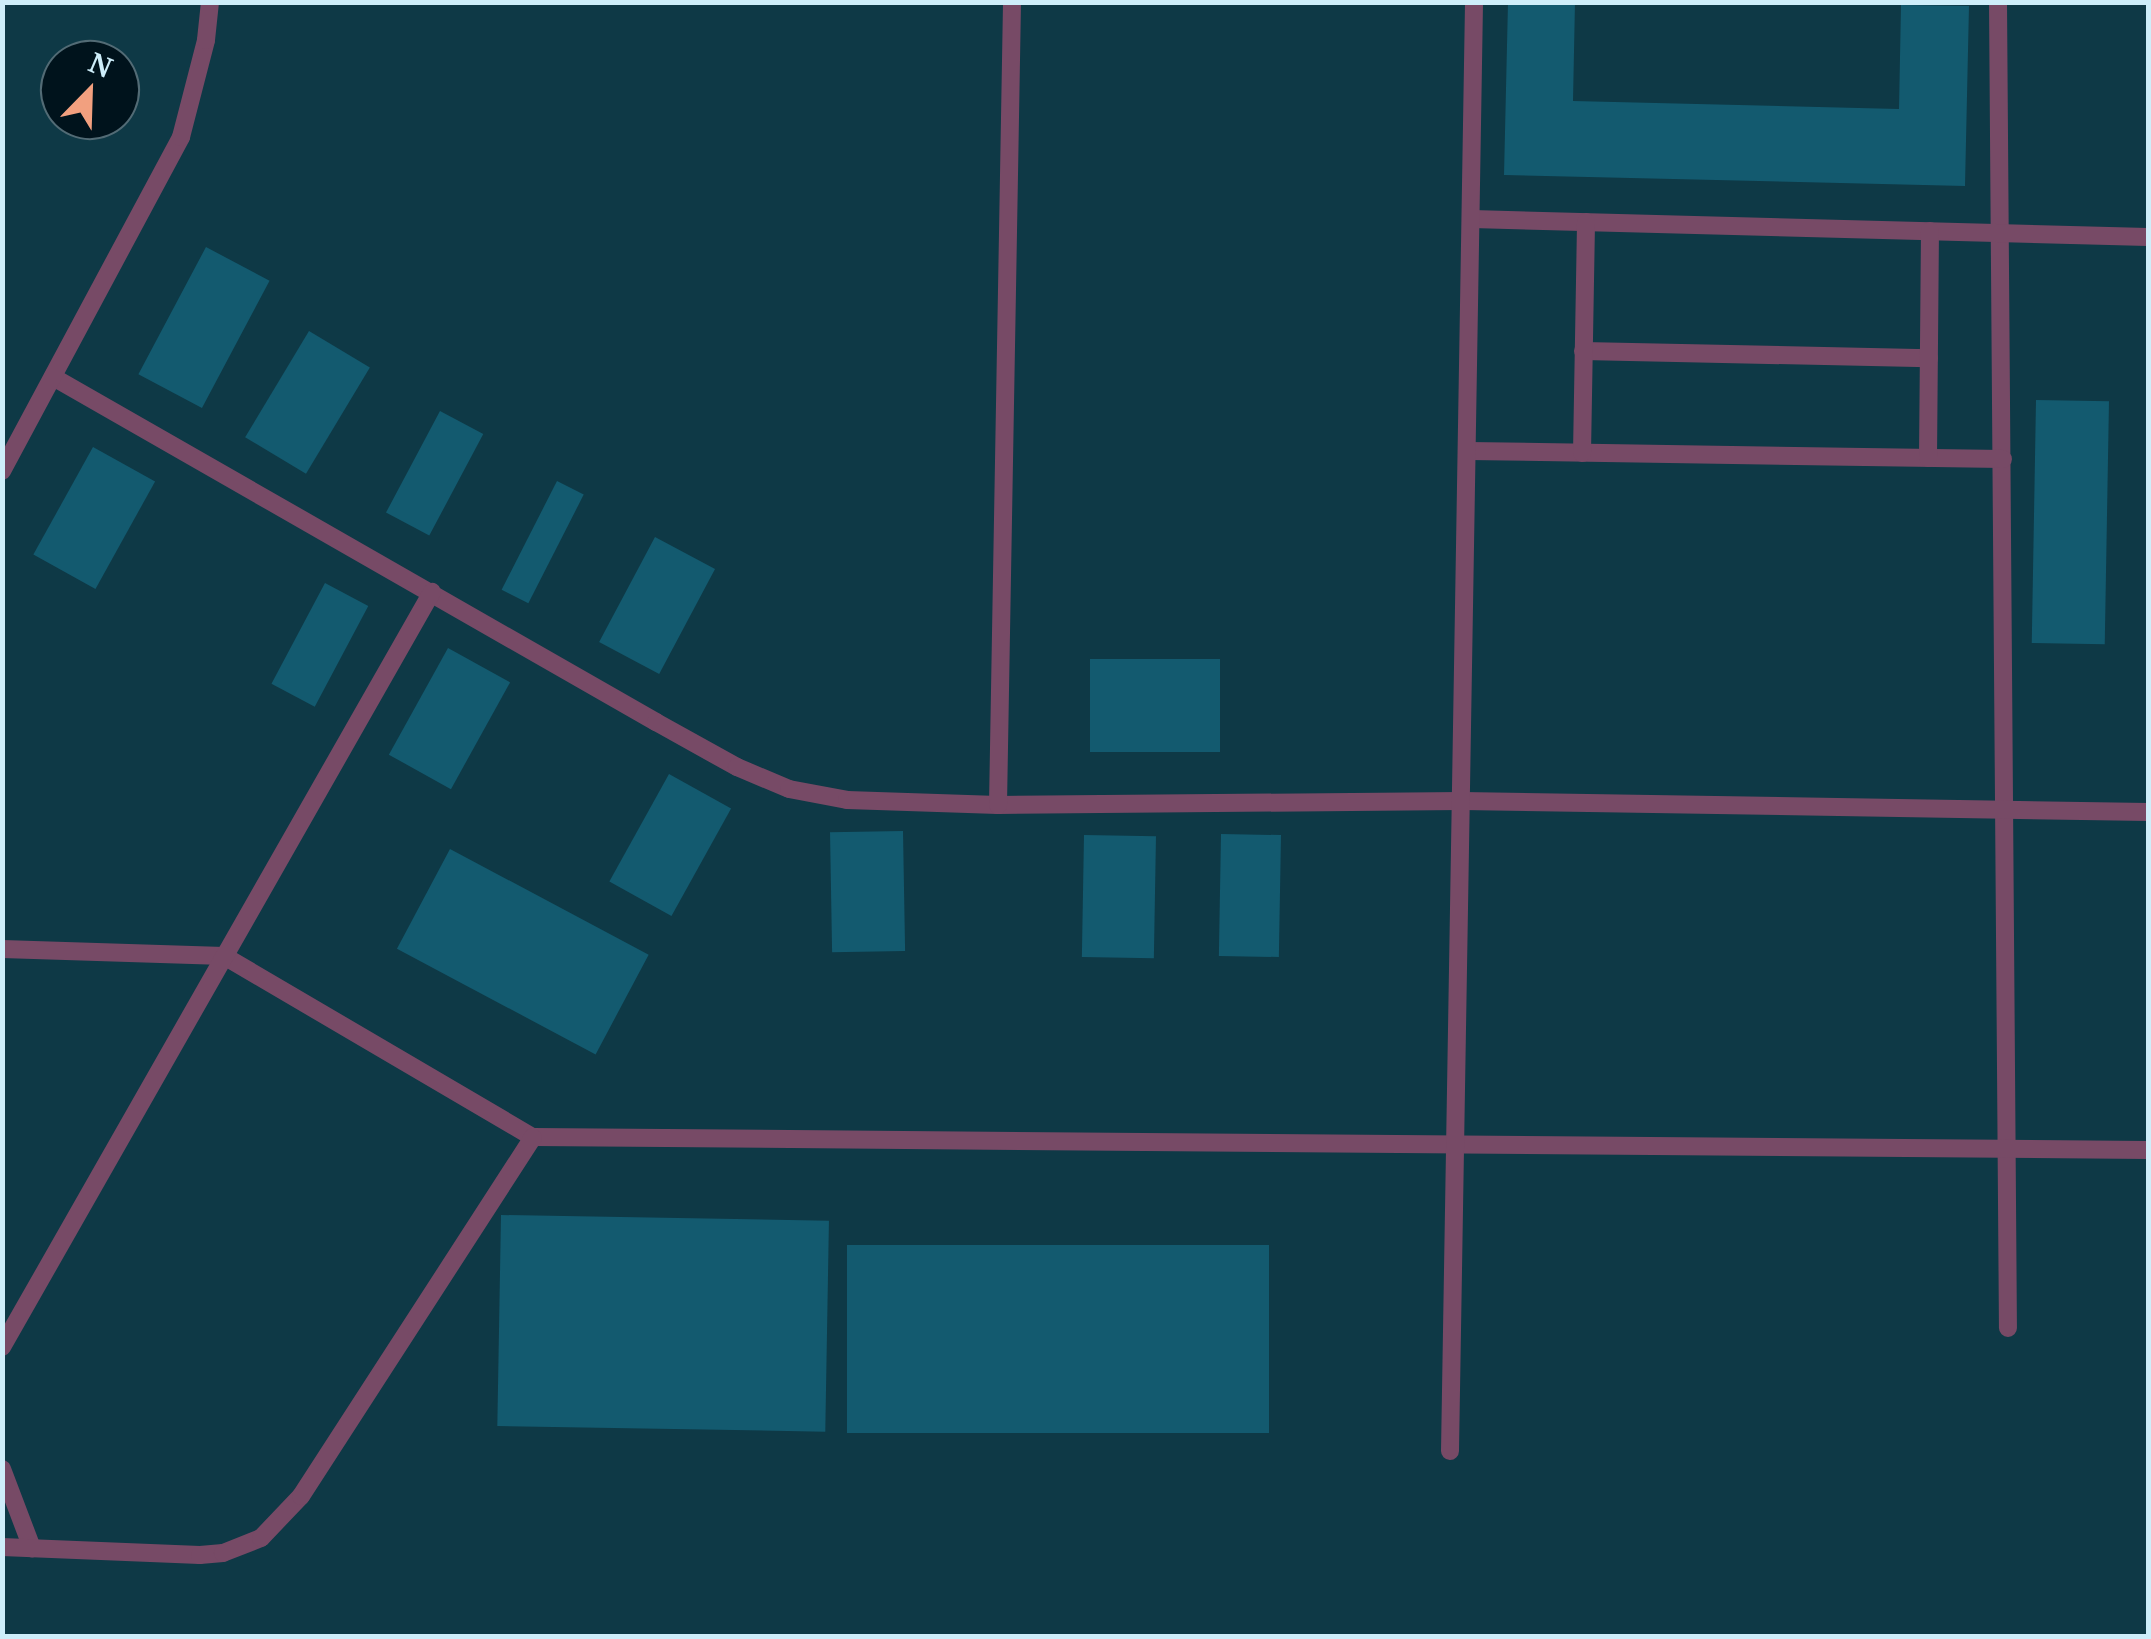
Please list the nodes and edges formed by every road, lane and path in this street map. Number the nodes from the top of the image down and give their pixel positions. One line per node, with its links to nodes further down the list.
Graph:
1 (210, 2): 12 (lane)
2 (1012, 2): 20 (lane)
3 (1474, 2): 5 (lane)
4 (1998, 2): 8 (lane)
5 (1472, 219): 6 (lane); 13 (lane)
6 (1586, 222): 7 (lane); 10 (lane)
7 (1930, 231): 8 (lane); 11 (lane)
8 (2002, 233): 9 (lane); 16 (lane)
9 (2148, 237)
10 (1584, 351): 11 (lane); 14 (lane)
11 (1929, 358): 15 (lane)
12 (52, 377): 17 (lane); 18 (lane)
13 (1468, 451): 14 (lane); 19 (lane)
14 (1582, 453): 15 (lane)
15 (1928, 458): 16 (lane)
16 (2003, 459): 21 (lane)
17 (2, 471)
18 (432, 592): 20 (lane); 24 (lane)
19 (1462, 801): 20 (lane); 21 (lane); 26 (lane)
20 (998, 805)
21 (2006, 808): 22 (lane); 27 (lane)
22 (2148, 812)
23 (4, 947): 24 (lane)
24 (224, 956): 25 (lane); 30 (lane)
25 (534, 1136): 26 (lane); 34 (lane)
26 (1455, 1144): 27 (lane); 31 (lane)
27 (2007, 1148): 28 (lane); 29 (lane)
28 (2148, 1150)
29 (2008, 1328)
30 (2, 1347)
31 (1450, 1451)
32 (2, 1469): 34 (lane)
33 (2, 1546): 34 (lane)
34 (32, 1548)

